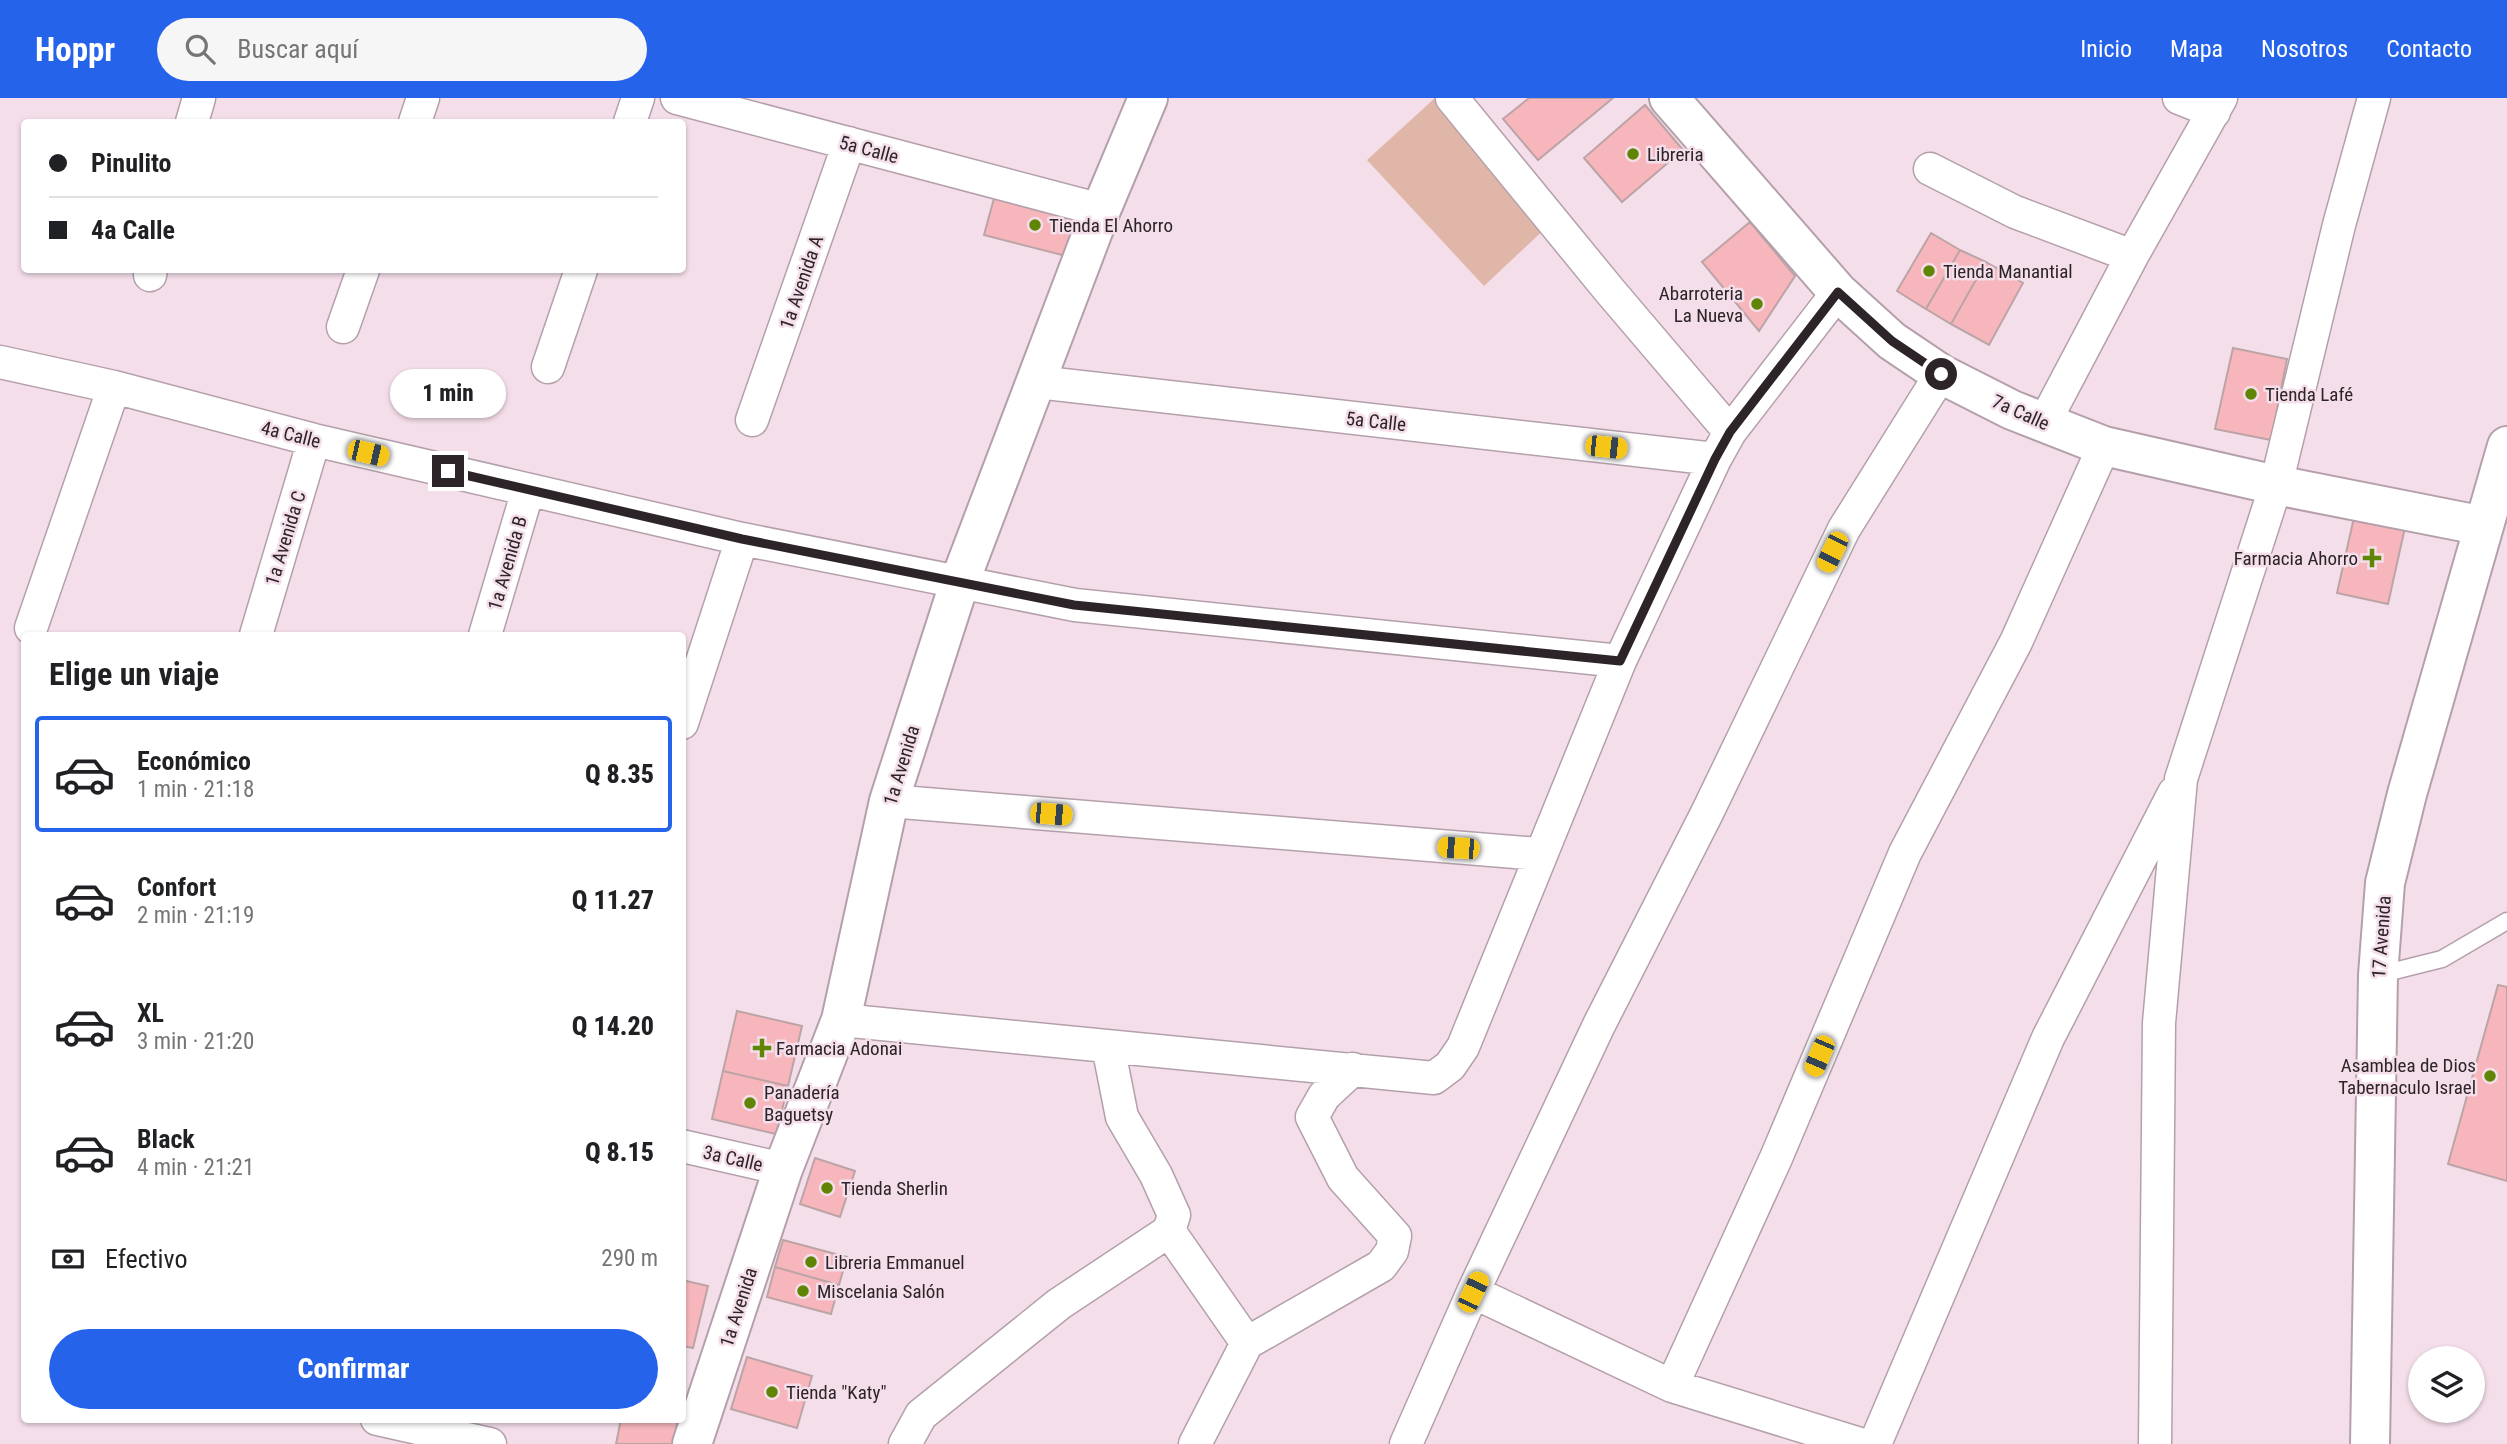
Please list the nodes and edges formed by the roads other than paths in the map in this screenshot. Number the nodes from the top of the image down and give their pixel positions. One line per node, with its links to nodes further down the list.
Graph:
1 (199, 98): 11 (street)
2 (423, 98): 12 (street)
3 (638, 98): 13 (street)
4 (677, 98): 14 (street, 5a Calle)
5 (1148, 98): 16 (street, 1a Avenida)
6 (1452, 98): 29 (street)
7 (1669, 98): 20 (street, 7a Calle)
8 (2179, 98): 10 (street)
9 (2374, 98): 34 (street)
10 (2217, 105): 17 (street)
11 (193, 119)
12 (416, 119)
13 (631, 119)
14 (849, 144): 16 (street, 5a Calle); 27 (street, 1a Avenida A)
15 (1930, 169): 17 (street)
16 (1101, 209): 25 (street, 1a Avenida)
17 (2132, 256): 28 (street)
18 (362, 273): 21 (street)
19 (580, 273): 23 (street)
20 (1838, 292): 24 (street, 7a Calle); 29 (street)
21 (343, 327)
22 (0, 362): 26 (street, 4a Calle)
23 (548, 367)
24 (1941, 374): 28 (street, 7a Calle); 55 (street)
25 (1037, 382): 33 (street, 5a Calle); 38 (street, 1a Avenida)
26 (114, 387): 30 (street, 4a Calle); 39 (street)
27 (752, 420)
28 (2044, 423): 31 (street, 7a Calle)
29 (1730, 432): 33 (street)
30 (314, 440): 35 (street, 4a Calle); 40 (street, 1a Avenida C)
31 (2104, 446): 34 (street, 7a Calle); 57 (street)
32 (2507, 446): 36 (street, 17 Avenida)
33 (1715, 459): 42 (street)
34 (2276, 485): 36 (street, 7a Calle); 44 (street)
35 (528, 490): 37 (street, 4a Calle); 41 (street, 1a Avenida B)
36 (2484, 526): 48 (street, 17 Avenida)
37 (742, 539): 38 (street, 4a Calle); 43 (street)
38 (960, 581): 42 (street, 4a Calle); 45 (street, 1a Avenida)
39 (31, 628)
40 (257, 632)
41 (486, 632)
42 (1620, 661): 46 (street)
43 (686, 711)
44 (2181, 779): 65 (street); 66 (street)
45 (889, 801): 46 (street); 49 (street, 1a Avenida)
46 (1539, 855): 51 (street)
47 (2507, 921): 48 (lane)
48 (2378, 975): 67 (street, 17 Avenida)
49 (841, 1020): 50 (street); 53 (street, 1a Avenida)
50 (1108, 1046): 51 (street); 54 (street)
51 (1353, 1069): 56 (street)
52 (686, 1147): 53 (street, 3a Calle)
53 (783, 1169): 58 (street, 1a Avenida)
54 (1169, 1231): 56 (street); 61 (street)
55 (1473, 1292): 57 (street); 63 (street)
56 (1247, 1343): 62 (street)
57 (1672, 1386): 64 (street)
58 (693, 1419)
59 (395, 1423): 60 (street)
60 (490, 1444)
61 (905, 1444)
62 (1195, 1444)
63 (1406, 1444)
64 (1860, 1444)
65 (1875, 1444)
66 (2155, 1444)
67 (2370, 1444)

